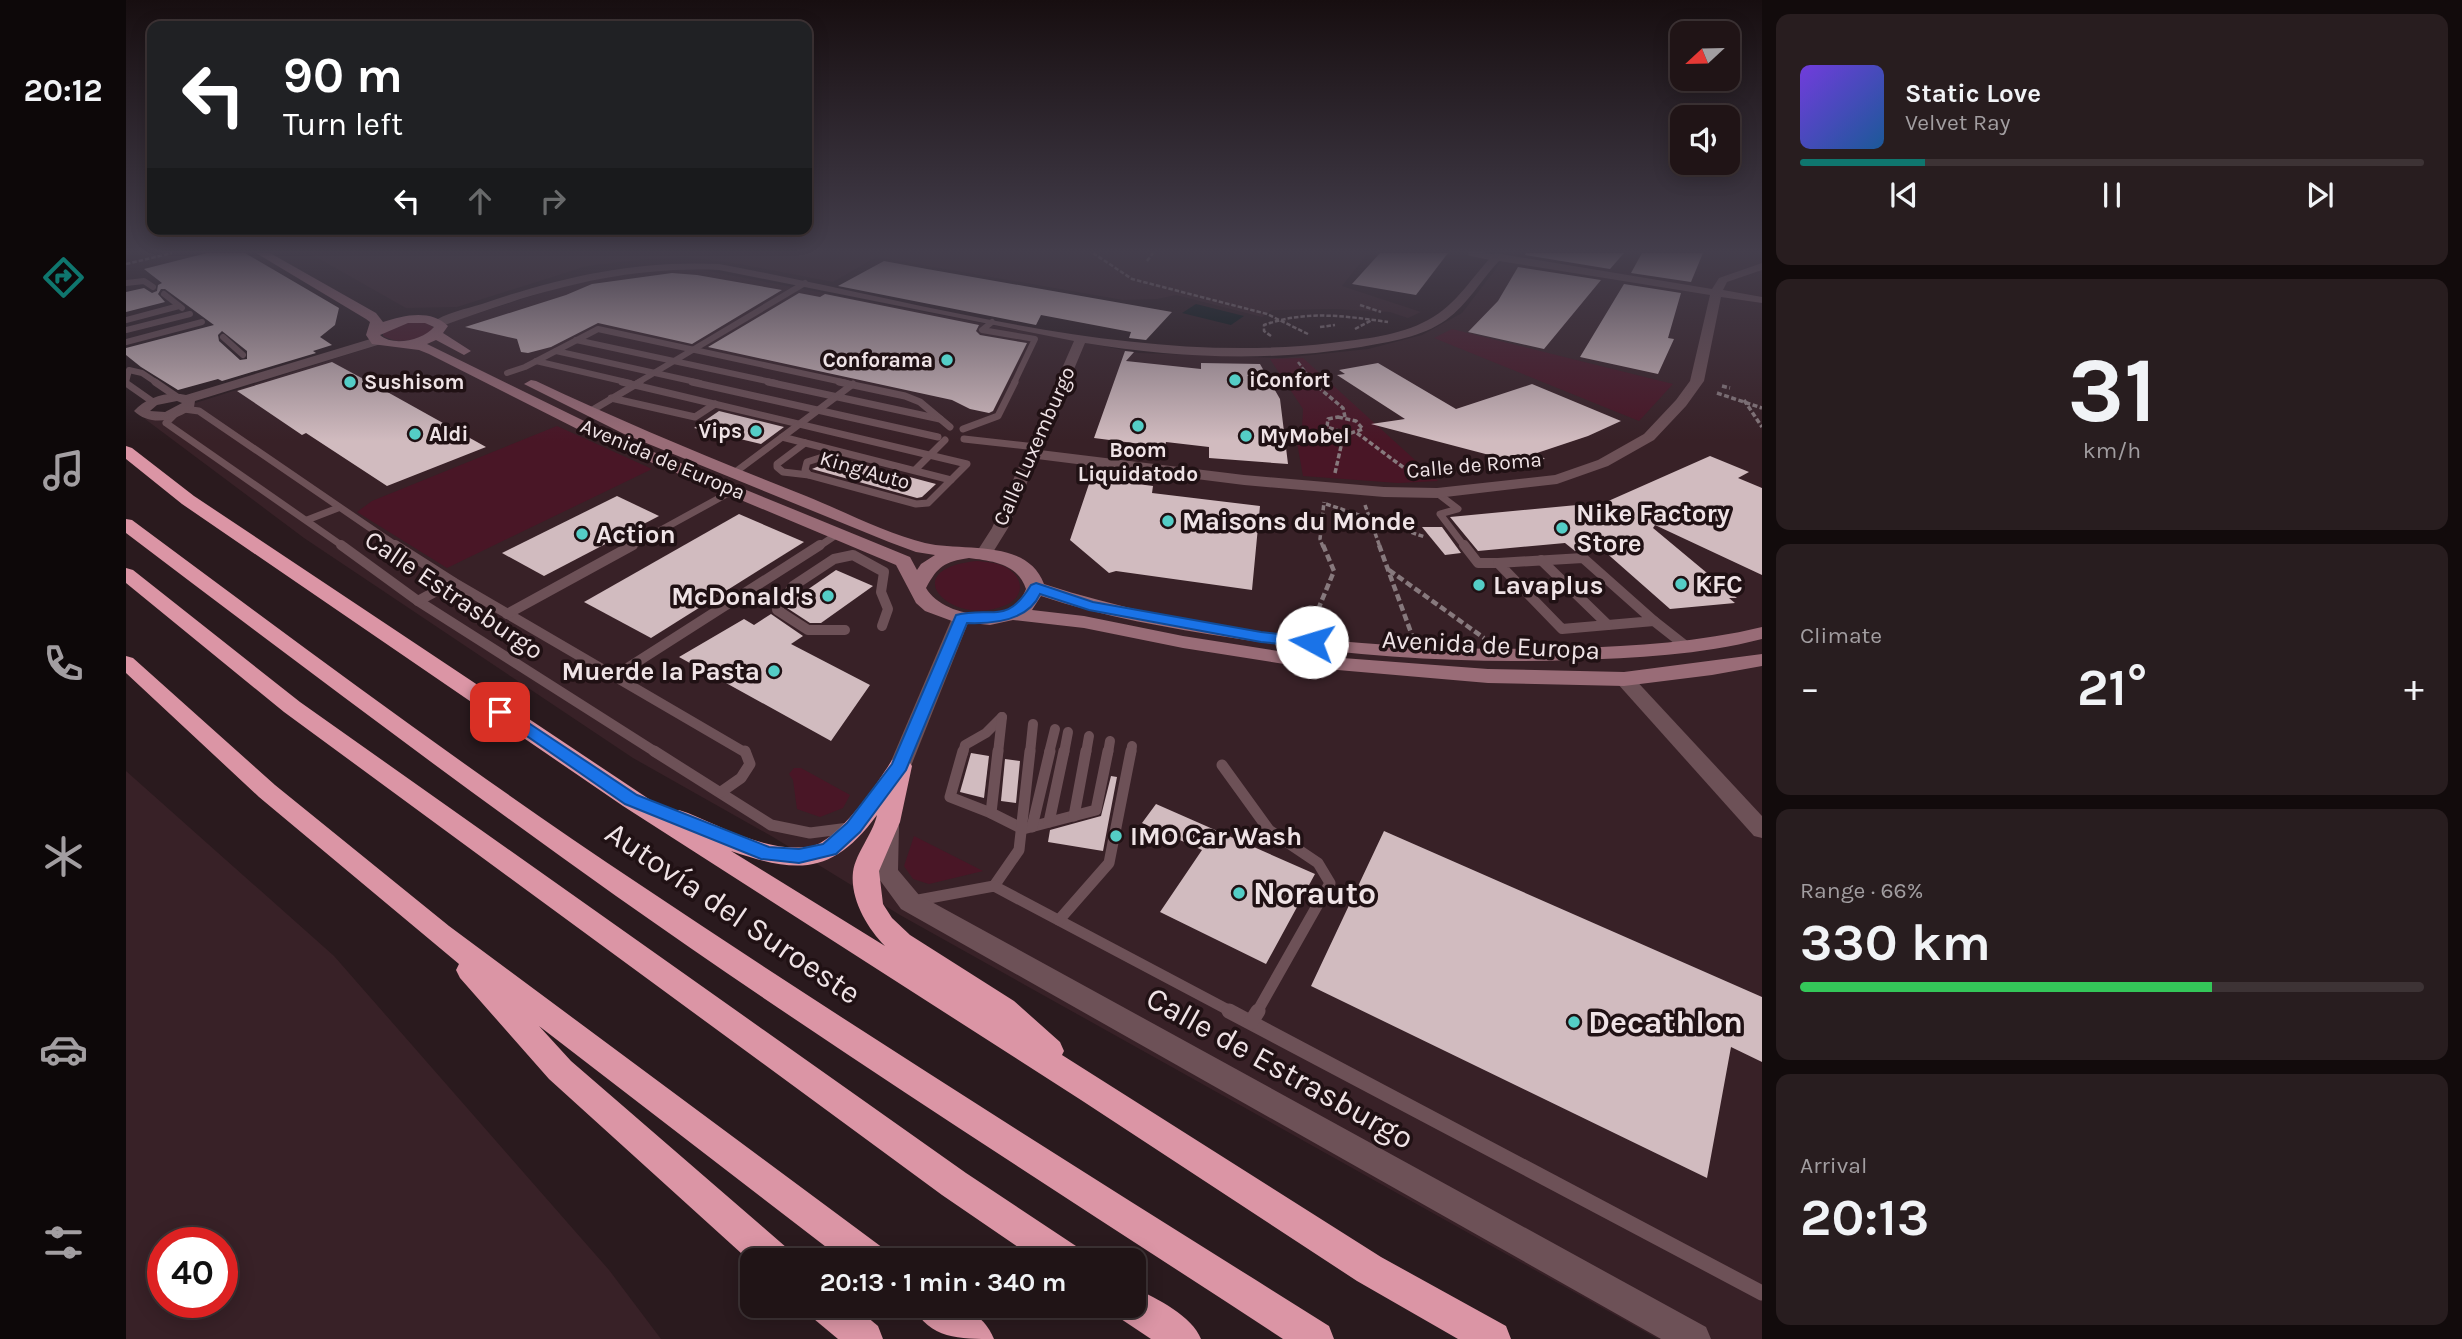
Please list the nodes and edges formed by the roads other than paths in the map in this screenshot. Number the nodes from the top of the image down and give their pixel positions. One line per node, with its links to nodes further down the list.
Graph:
1 (143, 315): 12 (lane)
2 (184, 315): 15 (lane)
3 (192, 315): 20 (lane)
4 (370, 315): 17 (street)
5 (403, 315): 11 (street)
6 (475, 315): 14 (street)
7 (749, 315): 22 (lane)
8 (961, 315): 13 (street)
9 (1444, 315): 18 (street)
10 (1711, 315): 56 (street, Calle de Roma)
11 (412, 319): 14 (street); 17 (street)
12 (126, 320)
13 (992, 322): 18 (street); 43 (lane)
14 (437, 329): 21 (street); 28 (street, Avenida de Europa)
15 (126, 330)
16 (223, 337): 24 (lane)
17 (376, 337): 21 (street, Avenida de Europa); 37 (street)
18 (1081, 338): 47 (street, Calle Luxemburgo)
19 (576, 340): 22 (lane); 23 (lane); 26 (lane)
20 (126, 342)
21 (398, 344): 55 (street, Avenida de Europa)
22 (692, 349): 26 (lane); 31 (lane)
23 (556, 351): 25 (lane); 29 (lane)
24 (244, 354)
25 (536, 361): 28 (lane); 32 (lane)
26 (672, 361): 29 (lane); 34 (lane)
27 (128, 369): 30 (lane); 37 (lane)
28 (507, 373): 39 (street, Avenida de Europa)
29 (652, 373): 32 (lane); 38 (lane)
30 (126, 383): 35 (lane)
31 (853, 384): 34 (lane); 40 (lane)
32 (632, 385): 33 (lane); 36 (lane)
33 (611, 398): 36 (lane); 39 (lane)
34 (835, 398): 38 (lane); 40 (lane)
35 (153, 402): 37 (street)
36 (715, 404): 41 (lane)
37 (181, 405): 57 (lane); 58 (lane, Calle Estrasburgo)
38 (817, 411): 41 (lane); 50 (lane)
39 (589, 412): 52 (street, Avenida de Europa)
40 (940, 419): 42 (lane)
41 (801, 424): 44 (lane); 50 (lane)
42 (950, 427)
43 (963, 429)
44 (782, 438): 46 (lane); 52 (lane)
45 (964, 439): 47 (lane)
46 (805, 443): 49 (lane); 53 (lane)
47 (1034, 450): 56 (street, Calle de Roma); 62 (street, Calle Luxemburgo)
48 (126, 451): 92 (highway)
49 (842, 452): 51 (lane); 53 (lane, King Auto)
50 (930, 454): 51 (lane); 54 (lane)
51 (915, 470): 54 (lane)
52 (734, 473): 61 (street, Avenida de Europa)
53 (809, 475): 54 (lane, King Auto)
54 (951, 480)
55 (734, 490): 60 (street, Avenida de Europa); 70 (lane)
56 (1437, 493): 64 (lane)
57 (338, 508): 58 (lane); 66 (lane)
58 (307, 520): 69 (lane, Calle Estrasburgo)
59 (126, 524): 116 (highway, Autovía del Suroeste)
60 (839, 533): 67 (street, Avenida de Europa); 81 (lane)
61 (964, 553): 62 (street); 67 (street)
62 (984, 553): 68 (street)
63 (1541, 560): 64 (lane); 73 (lane); 74 (lane)
64 (1498, 563): 74 (lane)
65 (126, 574): 108 (highway)
66 (453, 582): 69 (lane); 70 (lane)
67 (917, 586): 72 (street)
68 (1036, 588): 71 (street); 78 (street, Avenida de Europa)
69 (418, 601): 91 (lane, Calle Estrasburgo)
70 (507, 614): 81 (lane)
71 (1011, 614): 72 (street); 82 (street, Avenida de Europa)
72 (961, 618): 90 (street)
73 (1654, 621): 74 (lane); 78 (lane)
74 (1608, 625)
75 (882, 626): 76 (lane)
76 (845, 630)
77 (1762, 633): 78 (street, Avenida de Europa)
78 (1687, 647)
79 (1762, 660): 82 (street, Avenida de Europa)
80 (126, 662): 103 (highway)
81 (615, 676): 91 (lane)
82 (1624, 679): 99 (street)
83 (1033, 724): 98 (lane)
84 (1055, 729): 98 (lane)
85 (1068, 732): 96 (lane)
86 (1089, 736): 94 (lane)
87 (1110, 741): 94 (lane)
88 (1132, 746): 102 (lane)
89 (1222, 765): 104 (lane)
90 (900, 766): 95 (highway); 97 (highway)
91 (721, 792): 97 (lane, Calle Estrasburgo)
92 (631, 800): 97 (highway); 105 (highway)
93 (991, 813): 93 (lane); 98 (lane)
94 (1074, 816): 96 (lane)
95 (888, 822): 101 (street, Calle de Estrasburgo); 105 (highway)
96 (1049, 822): 98 (lane)
97 (853, 828)
98 (1027, 828): 100 (lane)
99 (1762, 830)
100 (994, 886): 101 (lane); 102 (lane)
101 (910, 902): 118 (street, Calle de Estrasburgo)
102 (1059, 920): 104 (lane)
103 (439, 934): 106 (highway); 107 (highway)
104 (1251, 1022): 109 (lane)
105 (1092, 1090): 117 (highway)
106 (761, 1248)
107 (855, 1248)
108 (1049, 1248)
109 (1762, 1293)
110 (1146, 1314): 115 (highway)
111 (840, 1318): 113 (highway)
112 (947, 1318): 114 (highway)
113 (864, 1339)
114 (976, 1339)
115 (1183, 1339)
116 (1316, 1339)
117 (1493, 1339)
118 (1694, 1339)

